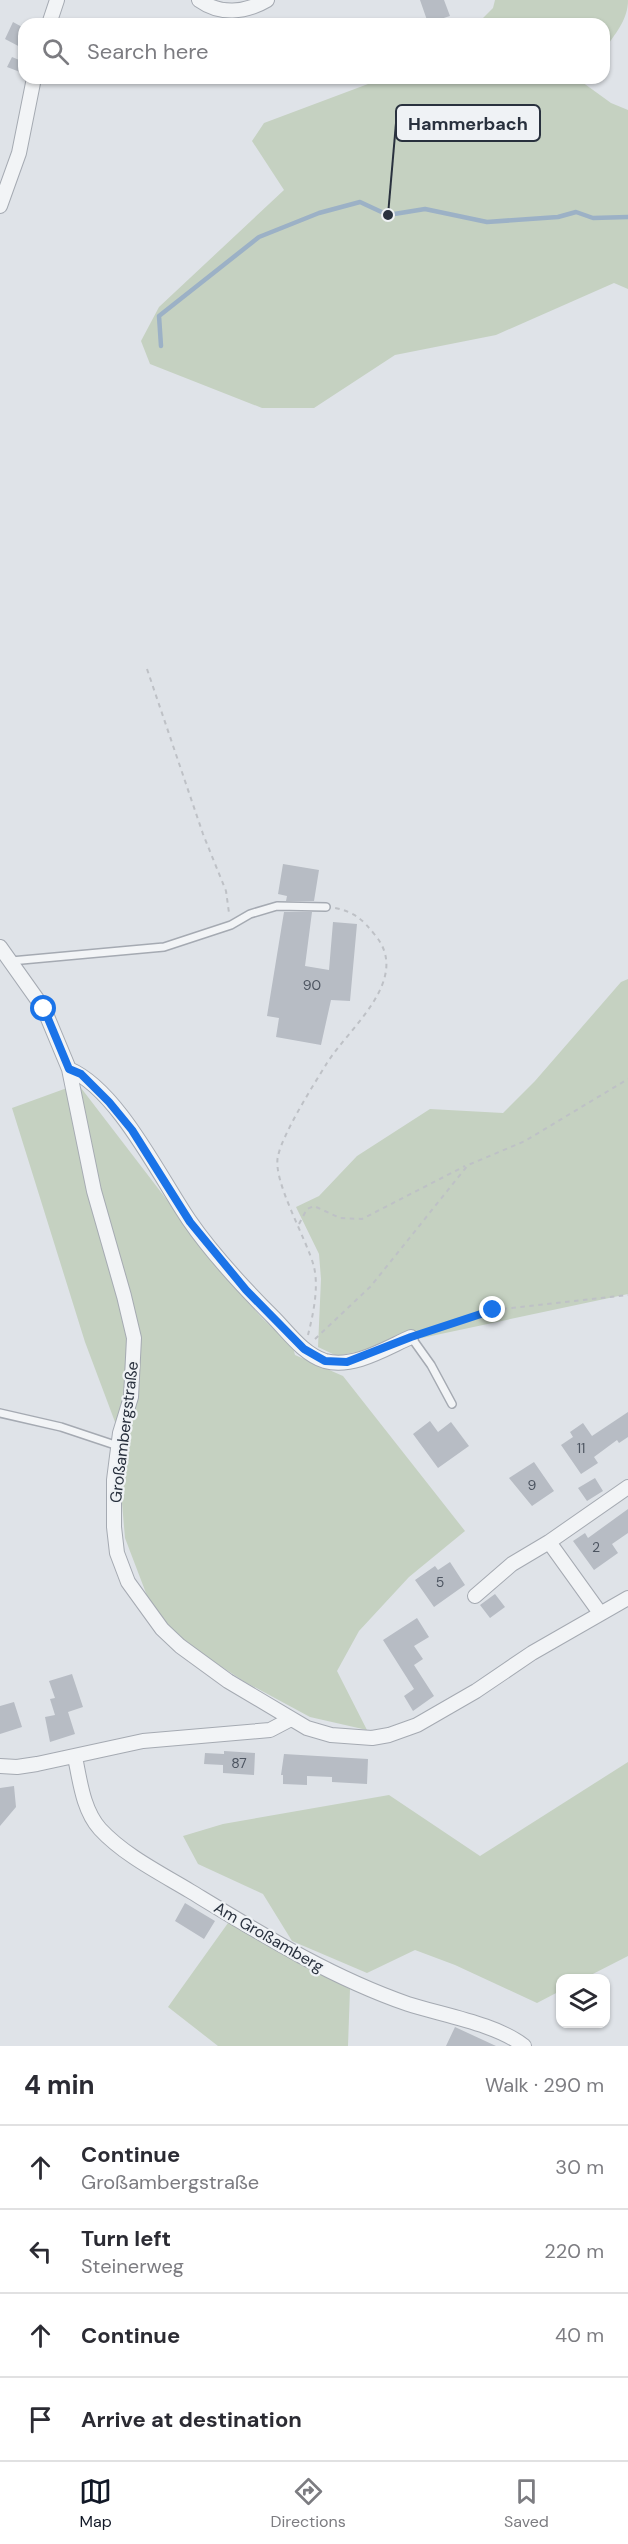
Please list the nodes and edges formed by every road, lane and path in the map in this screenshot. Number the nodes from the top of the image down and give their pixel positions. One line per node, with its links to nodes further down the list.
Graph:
1 (57, 0): 4 (street)
2 (199, 0): 3 (street)
3 (267, 0)
4 (51, 18)
5 (33, 84): 6 (street)
6 (0, 206)
7 (147, 669): 9 (path)
8 (326, 906): 9 (lane); 15 (path)
9 (231, 925): 11 (lane)
10 (0, 947): 11 (street, Großambergstraße)
11 (11, 961): 12 (street, Großambergstraße)
12 (69, 1069): 18 (street); 21 (street, Großambergstraße)
13 (628, 1079): 14 (path)
14 (468, 1165): 15 (path); 18 (path)
15 (298, 1226): 18 (path)
16 (628, 1295): 17 (path)
17 (411, 1337): 18 (street); 19 (lane)
18 (304, 1349)
19 (452, 1404)
20 (0, 1413): 21 (lane)
21 (119, 1447): 27 (street, Großambergstraße)
22 (628, 1487): 23 (street)
23 (549, 1542): 24 (street); 26 (street)
24 (475, 1596)
25 (628, 1598): 26 (street, Großambergstraße)
26 (600, 1613): 27 (street, Großambergstraße)
27 (291, 1719): 28 (street)
28 (75, 1757): 29 (street); 30 (street, Am Großamberg)
29 (0, 1766)
30 (524, 2046)

